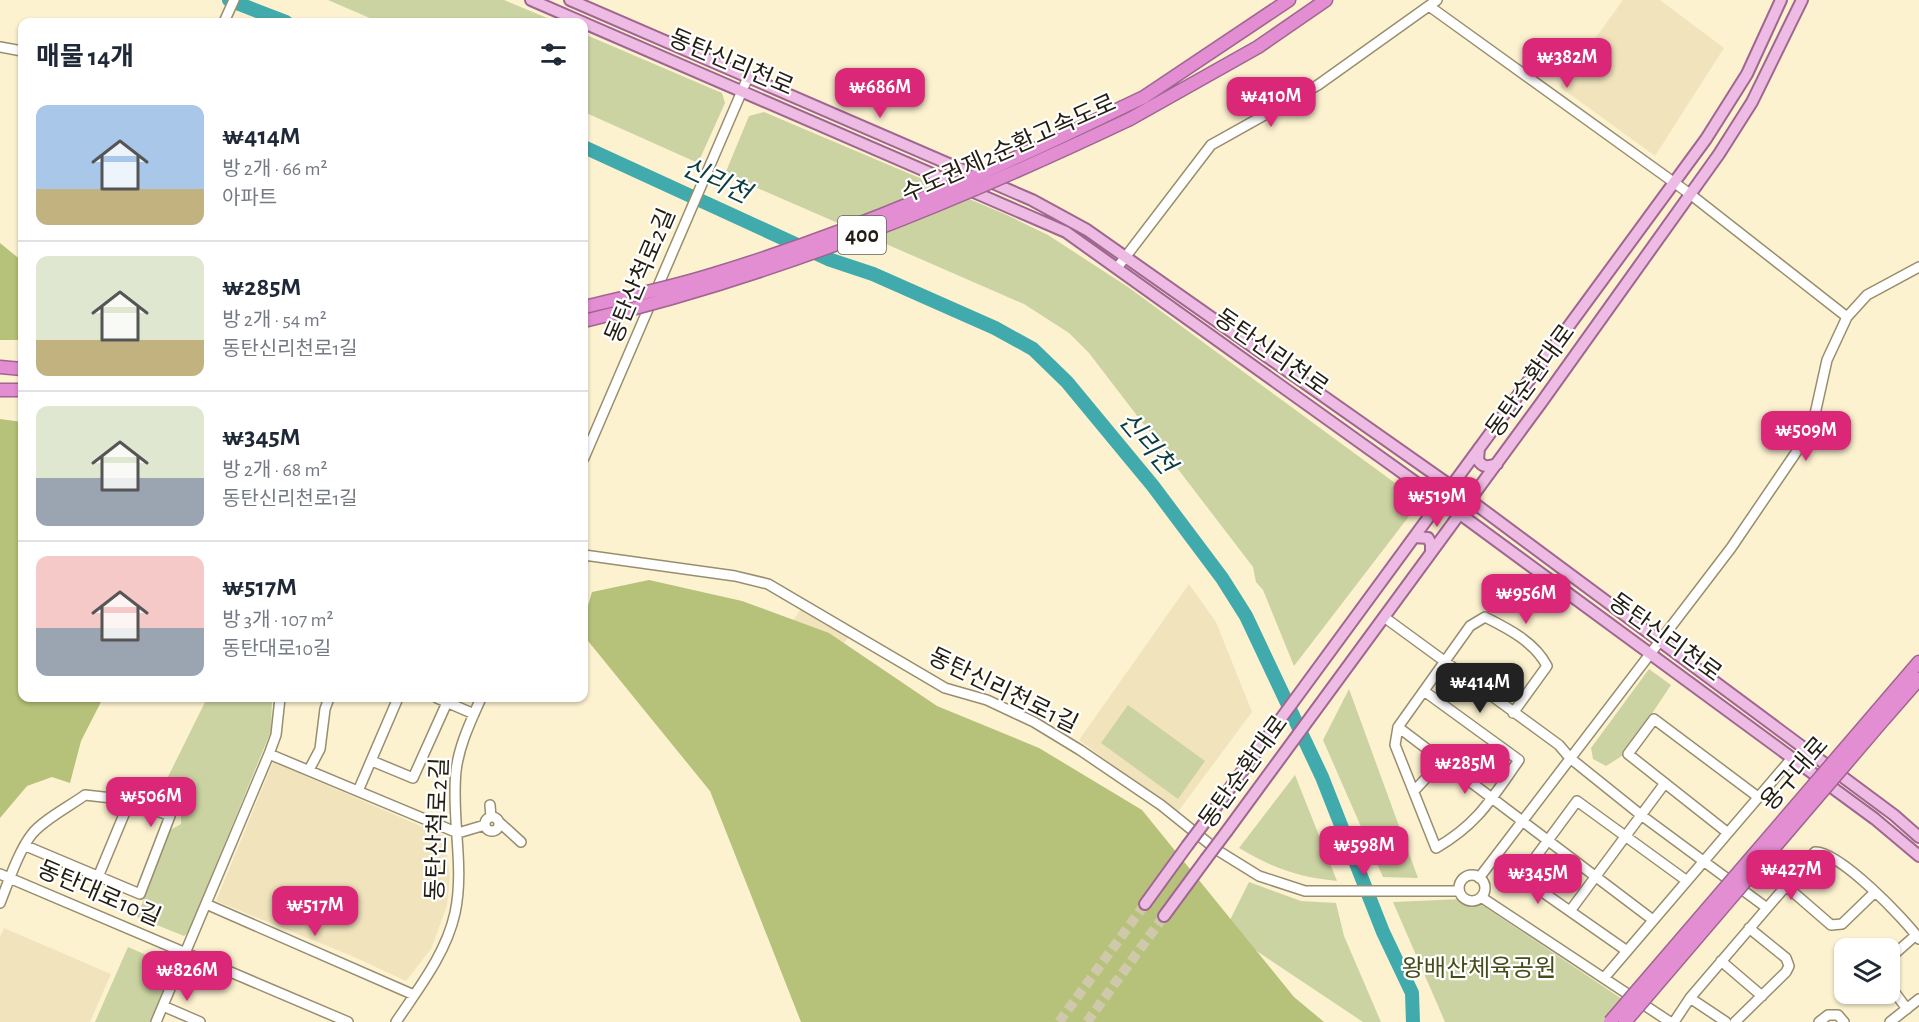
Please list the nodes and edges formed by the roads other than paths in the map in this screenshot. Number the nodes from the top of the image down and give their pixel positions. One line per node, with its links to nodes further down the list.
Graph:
1 (234, 0): 9 (street)
2 (531, 0): 10 (main road, 동탄신리천로)
3 (570, 0): 14 (main road, 동탄신리천로)
4 (1289, 0): 29 (highway, 수도권제2순환고속도로 / 400, bridge)
5 (1326, 0): 31 (highway, 수도권제2순환고속도로 / 400, bridge)
6 (1781, 0): 20 (main road, 동탄순환대로)
7 (1802, 0): 21 (main road, 동탄순환대로)
8 (1433, 3): 20 (street); 24 (street)
9 (226, 18)
10 (573, 18)
11 (588, 24): 15 (main road, 동탄신리천로)
12 (0, 47): 13 (street)
13 (18, 50)
14 (708, 60): 15 (main road); 16 (main road, 동탄신리천로)
15 (704, 74): 17 (main road, 동탄신리천로)
16 (748, 77): 17 (street, 동탄산척로2길); 18 (main road, 동탄신리천로)
17 (742, 91): 19 (main road, 동탄신리천로); 37 (street, 동탄산척로2길)
18 (784, 93): 19 (main road); 22 (main road, 동탄신리천로)
19 (779, 106): 23 (main road, 동탄신리천로)
20 (1674, 182): 21 (street); 36 (main road, 동탄순환대로)
21 (1690, 194): 30 (street); 39 (main road, 동탄순환대로)
22 (1087, 230): 23 (main road); 24 (main road, 동탄신리천로)
23 (1077, 240): 26 (main road, 동탄신리천로)
24 (1126, 256): 26 (street); 27 (main road, 동탄신리천로)
25 (1919, 267): 30 (street)
26 (1117, 268): 28 (main road, 동탄신리천로)
27 (1165, 284): 28 (main road); 38 (main road, 동탄신리천로)
28 (1153, 294): 40 (main road, 동탄신리천로)
29 (588, 306)
30 (1847, 316): 51 (street)
31 (588, 320)
32 (0, 368): 33 (highway)
33 (18, 369)
34 (0, 390): 35 (highway)
35 (18, 390)
36 (1479, 448): 39 (main road); 41 (main road, 동탄순환대로)
37 (588, 449)
38 (1405, 453): 40 (main road); 41 (main road, 동탄신리천로)
39 (1497, 464): 43 (main road, 동탄순환대로)
40 (1395, 467): 42 (main road, 동탄신리천로)
41 (1451, 486): 42 (main road, 동탄순환대로); 43 (main road, 동탄신리천로)
42 (1441, 500): 44 (main road, 동탄신리천로); 46 (main road, 동탄순환대로)
43 (1470, 500): 44 (main road, 동탄순환대로); 45 (main road, 동탄신리천로)
44 (1460, 514): 47 (main road, 동탄신리천로); 48 (main road, 동탄순환대로)
45 (1511, 531): 47 (main road); 51 (main road, 동탄신리천로)
46 (1414, 537): 48 (main road); 104 (main road, 동탄순환대로, bridge)
47 (1501, 544): 52 (main road, 동탄신리천로)
48 (1431, 553): 50 (main road, 동탄순환대로)
49 (588, 556): 99 (street, 동탄신리천로1길)
50 (1384, 617): 53 (street); 107 (main road, 동탄순환대로, bridge)
51 (1660, 641): 52 (street); 86 (main road, 동탄신리천로)
52 (1650, 653): 68 (street); 69 (main road, 동탄신리천로)
53 (1444, 662): 56 (street); 63 (street); 63 (street)
54 (1919, 662): 65 (highway, 용구대로)
55 (1919, 678): 65 (highway, 용구대로)
56 (1424, 691): 66 (street); 77 (street)
57 (280, 702): 67 (street)
58 (328, 702): 72 (street)
59 (396, 702): 71 (street)
60 (447, 702): 71 (street)
61 (452, 702): 64 (street)
62 (480, 702): 64 (street, 동탄산척로2길)
63 (1513, 713): 68 (street)
64 (474, 714): 83 (street, 동탄산척로2길)
65 (1881, 715): 127 (highway, 용구대로, bridge); 128 (highway, 용구대로, bridge)
66 (1398, 727): 70 (street); 75 (street)
67 (269, 754): 72 (street); 103 (street)
68 (1570, 758): 80 (street); 81 (street)
69 (1792, 758): 76 (street); 90 (main road, 동탄신리천로)
70 (1442, 760): 75 (street); 77 (street)
71 (372, 761): 74 (street)
72 (309, 770): 74 (street)
73 (1665, 783): 76 (street); 80 (street); 84 (street)
74 (358, 791): 83 (street)
75 (1414, 791): 77 (street)
76 (1758, 797): 84 (street)
77 (1492, 798): 81 (street)
78 (130, 800): 89 (street); 94 (street); 94 (street)
79 (490, 805): 82 (street)
80 (1641, 815): 85 (street); 91 (street)
81 (1524, 822): 87 (street); 96 (street)
82 (495, 823): 83 (street); 88 (street)
83 (458, 832): 116 (street, 동탄산척로2길)
84 (1728, 833): 91 (street)
85 (1626, 836): 87 (street); 93 (street); 97 (street)
86 (1919, 837)
87 (1548, 841): 93 (street); 106 (street)
88 (521, 842)
89 (26, 846): 94 (street); 95 (street)
90 (1919, 856)
91 (1704, 860): 97 (street); 105 (street)
92 (0, 874): 95 (street, 동탄대로10길)
93 (1595, 876): 106 (street); 108 (street)
94 (98, 877)
95 (10, 878): 102 (street); 113 (street, 동탄대로10길)
96 (1479, 878): 99 (street); 101 (street)
97 (1686, 881): 108 (street)
98 (1786, 886): 100 (street); 100 (street); 105 (street)
99 (1460, 891): 101 (street, 동탄신리천로1길)
100 (1875, 892): 110 (street)
101 (1481, 897): 115 (street)
102 (0, 903)
103 (206, 904): 113 (street); 116 (street)
104 (1145, 904)
105 (1767, 908): 109 (street)
106 (1570, 910): 112 (street)
107 (1164, 916)
108 (1653, 920): 112 (street)
109 (1749, 928): 114 (street); 117 (street)
110 (1917, 937): 111 (street)
111 (1900, 950)
112 (1627, 951): 115 (street)
113 (184, 956): 121 (street); 125 (street, 동탄대로10길)
114 (1721, 962): 117 (street); 118 (street)
115 (1604, 978): 129 (street)
116 (414, 995): 126 (street, 동탄산척로2길)
117 (1762, 996): 131 (street)
118 (1689, 998): 129 (street); 130 (street)
119 (1919, 999): 122 (street)
120 (1900, 1000): 122 (street)
121 (163, 1006): 123 (street); 124 (street)
122 (1907, 1009): 134 (street)
123 (156, 1022)
124 (200, 1022)
125 (348, 1022)
126 (396, 1022)
127 (1610, 1022)
128 (1625, 1022)
129 (1672, 1022)
130 (1726, 1022)
131 (1735, 1022)
132 (1819, 1022): 133 (street)
133 (1844, 1022)
134 (1890, 1022)

